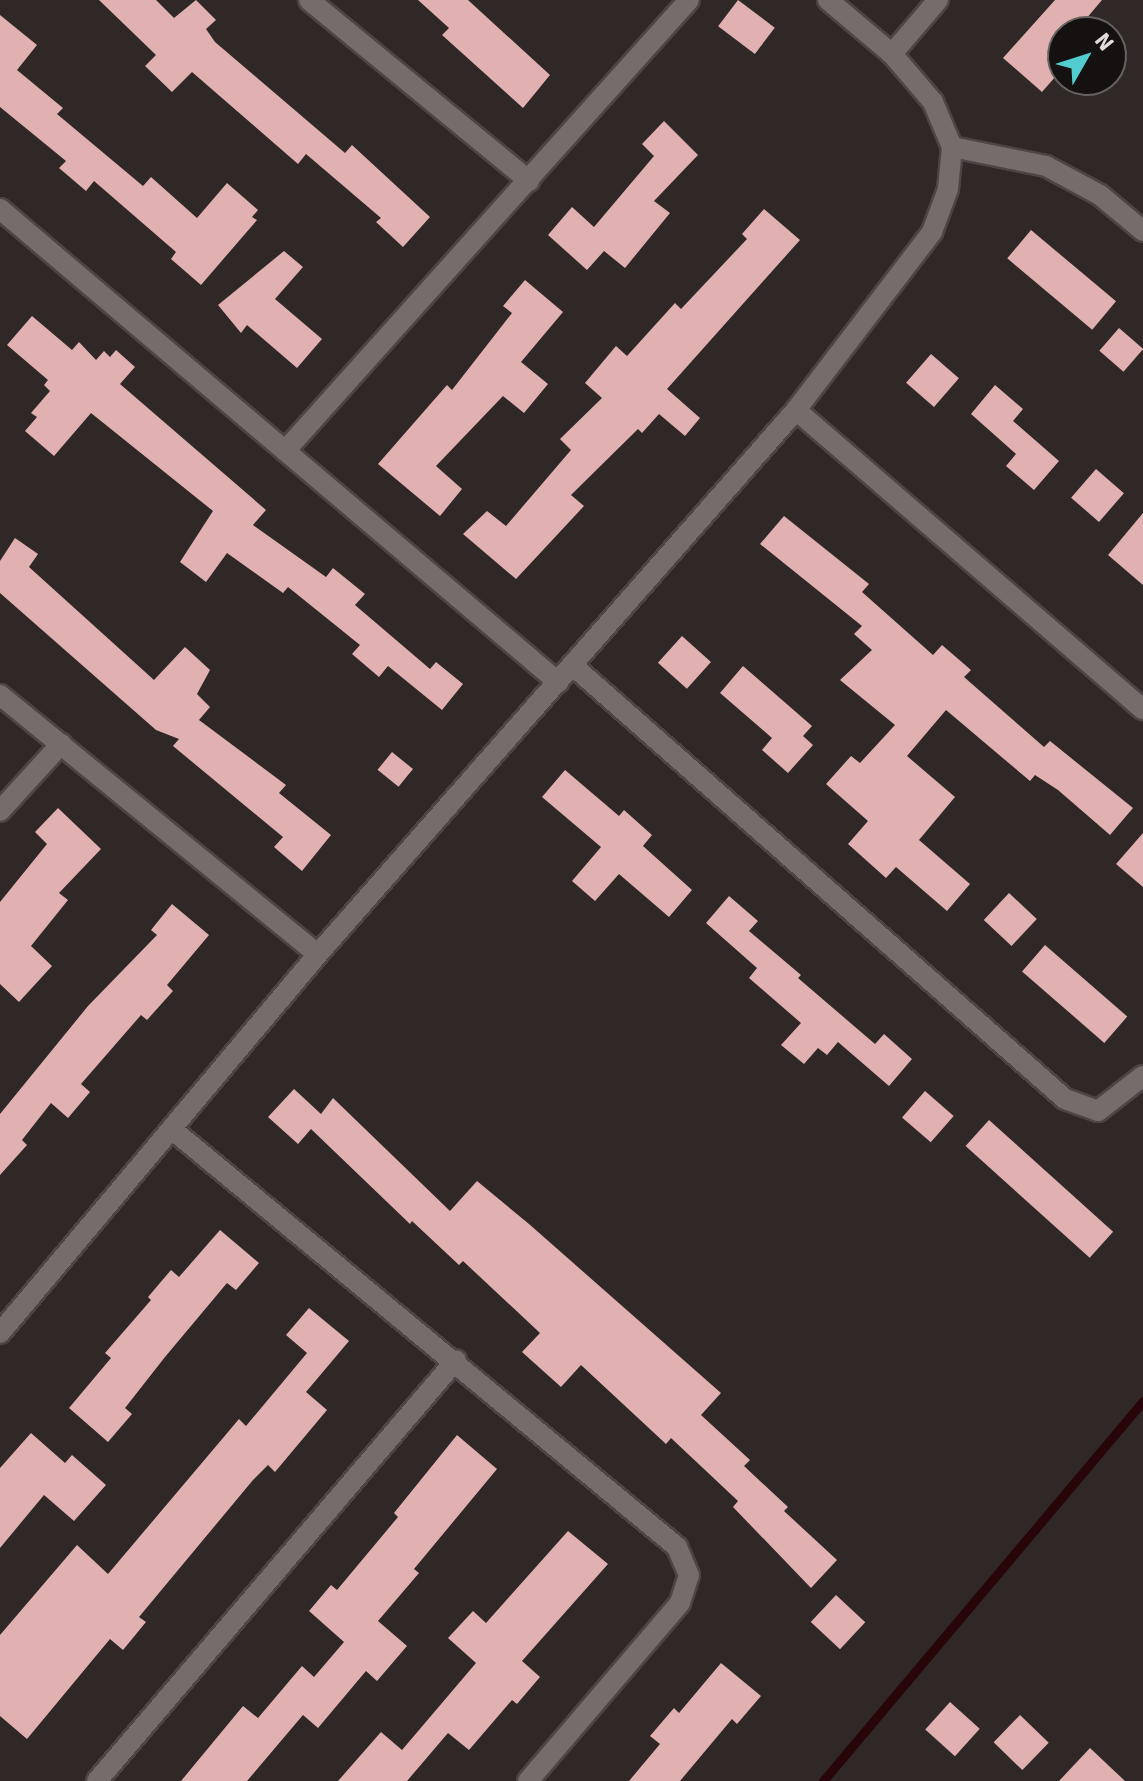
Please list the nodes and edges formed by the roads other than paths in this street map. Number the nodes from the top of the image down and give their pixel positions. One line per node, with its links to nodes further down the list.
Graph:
1 (309, 0): 7 (street)
2 (689, 0): 7 (street)
3 (828, 0): 5 (street)
4 (938, 0): 5 (street)
5 (892, 54): 6 (street)
6 (952, 147): 9 (street); 10 (street)
7 (529, 181): 11 (street)
8 (0, 209): 11 (street)
9 (1143, 231)
10 (796, 410): 12 (street); 15 (street)
11 (285, 451): 13 (street)
12 (572, 665): 13 (street); 19 (street)
13 (558, 682): 18 (street)
14 (0, 695): 16 (street)
15 (1143, 709)
16 (61, 744): 17 (street); 18 (street)
17 (0, 811)
18 (318, 954): 20 (street)
19 (1143, 1076)
20 (174, 1131): 21 (street); 22 (street)
21 (0, 1333)
22 (456, 1360): 23 (street); 24 (street)
23 (97, 1781)
24 (528, 1781)

